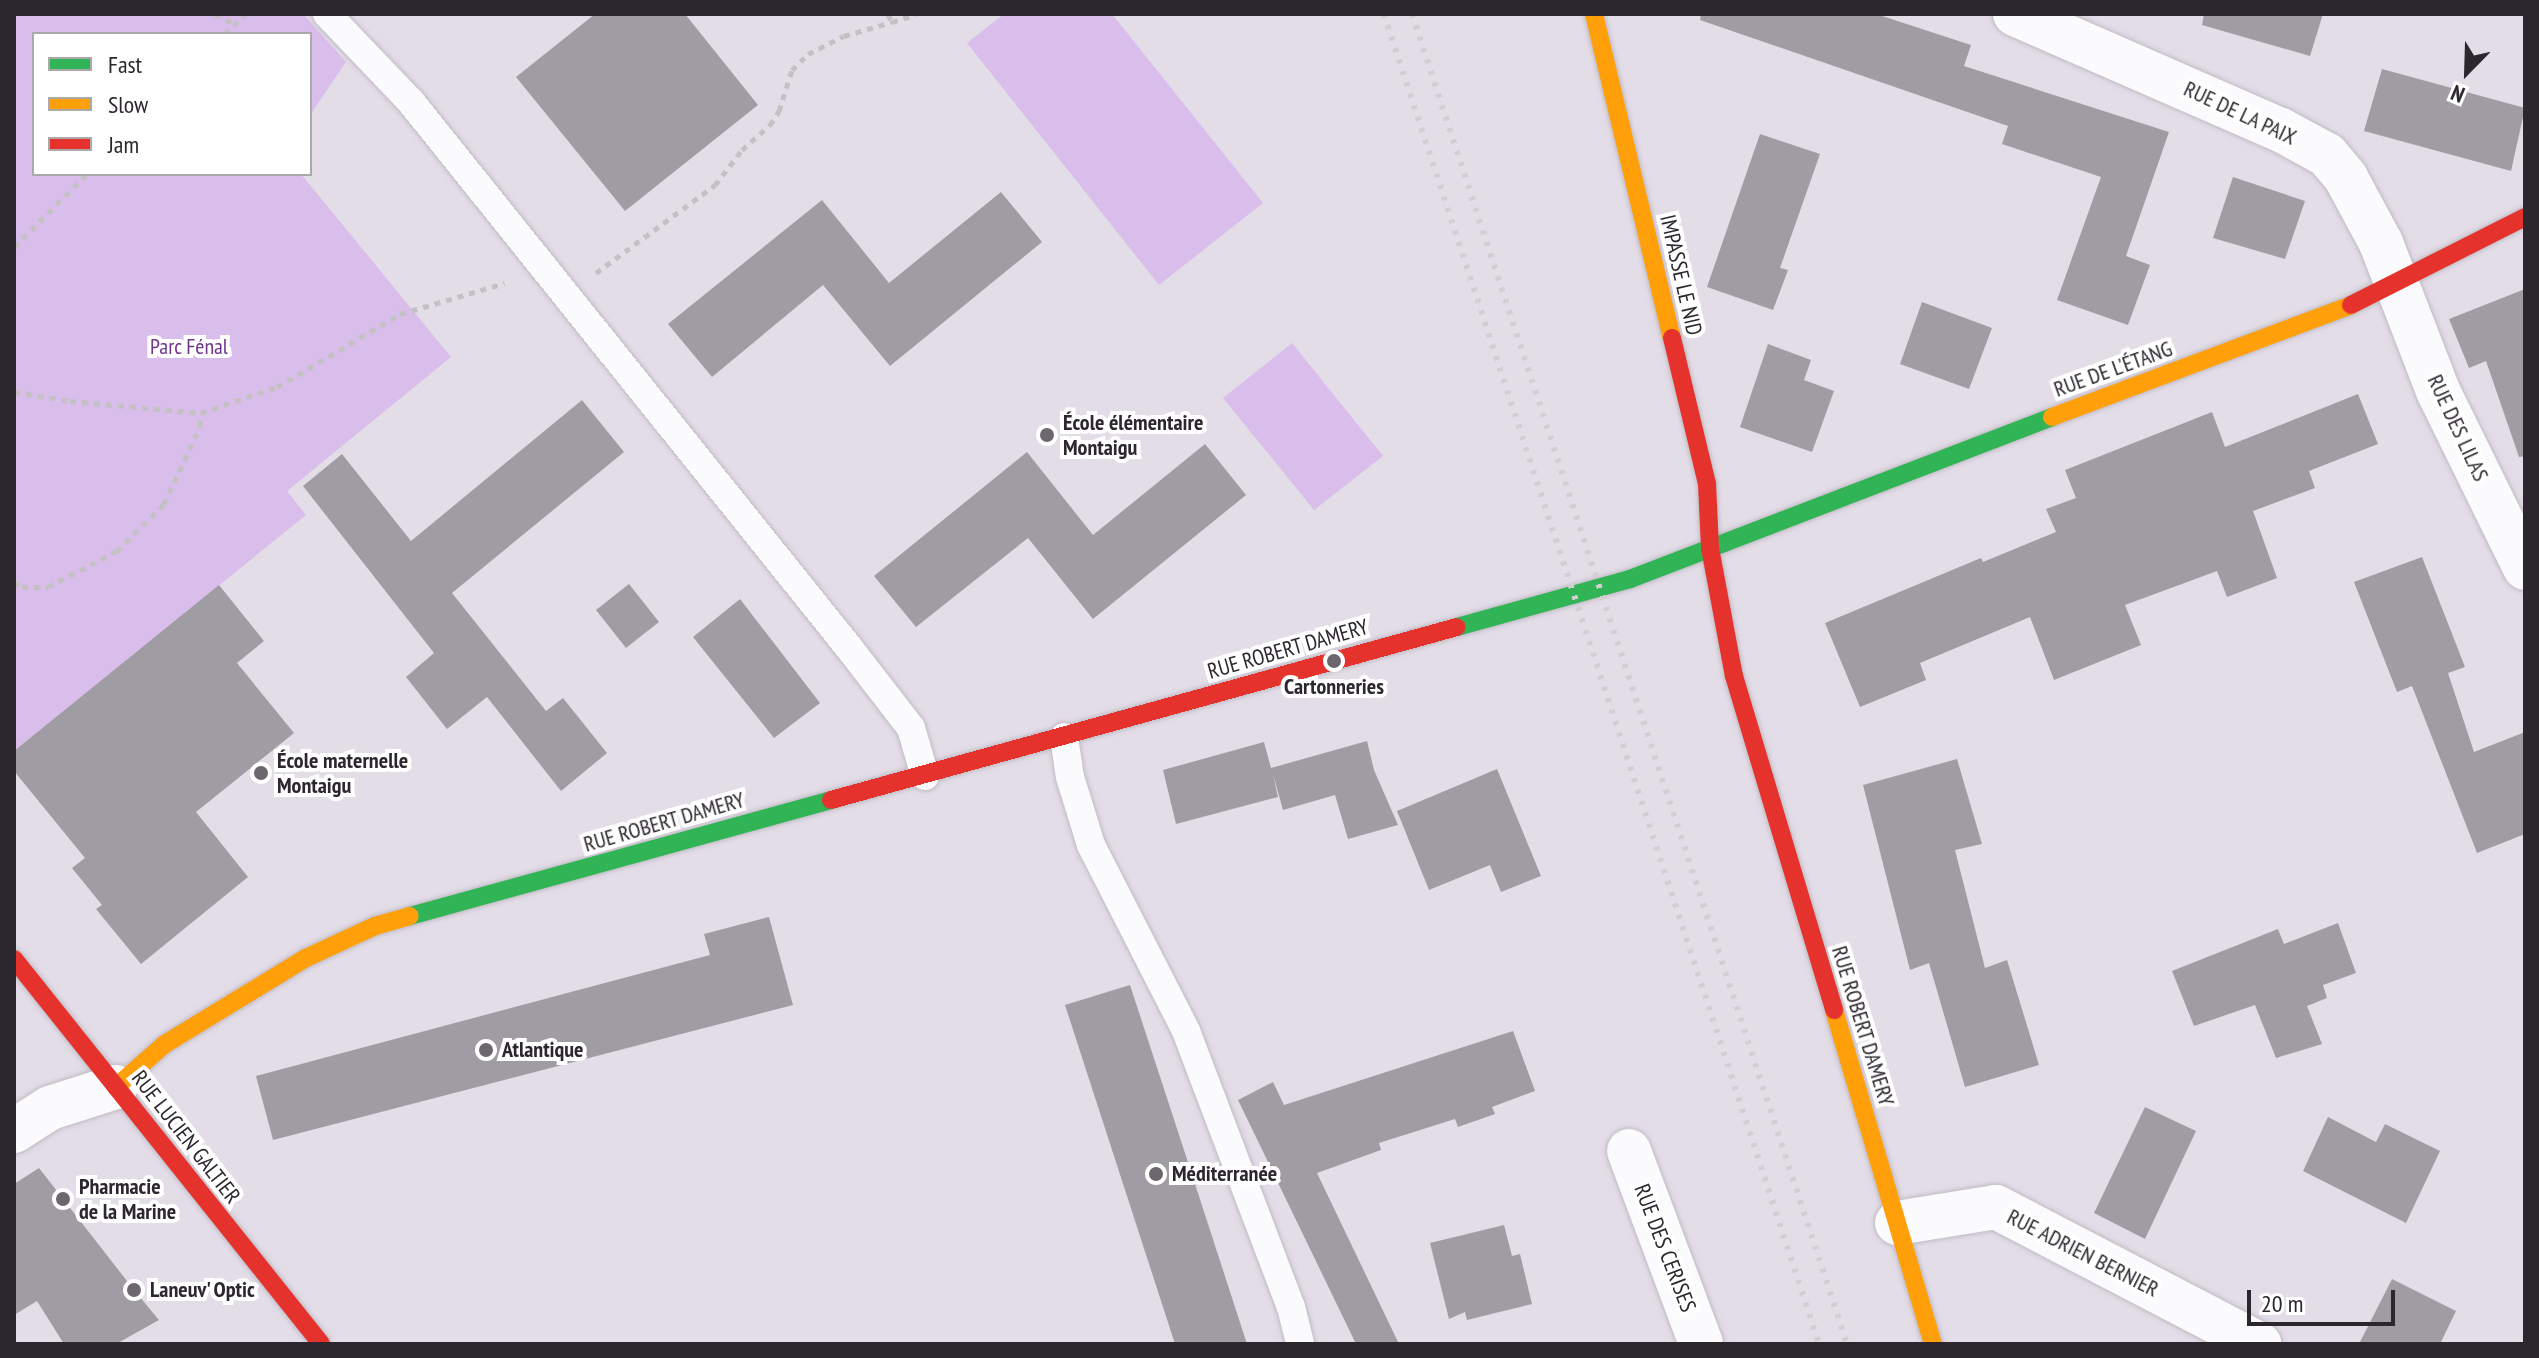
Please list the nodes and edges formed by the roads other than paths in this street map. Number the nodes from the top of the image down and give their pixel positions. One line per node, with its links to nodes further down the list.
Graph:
1 (327, 14): 9 (lane)
2 (1594, 14): 6 (street, IMPASSE LE NID)
3 (2015, 14): 5 (street, RUE DE LA PAIX)
4 (2525, 217): 5 (street, RUE DE L'ÉTANG)
5 (2398, 284): 6 (street, RUE DE L'ÉTANG); 7 (street, RUE DES LILAS)
6 (1710, 548): 8 (street, RUE ROBERT DAMERY); 14 (street, RUE ROBERT DAMERY)
7 (2525, 568)
8 (1064, 737): 9 (street, RUE ROBERT DAMERY); 16 (lane)
9 (925, 776): 11 (street, RUE ROBERT DAMERY)
10 (14, 959): 11 (street, RUE LUCIEN GALTIER)
11 (116, 1087): 12 (street); 15 (street, RUE LUCIEN GALTIER)
12 (14, 1131)
13 (1629, 1151): 17 (street, RUE DES CERISES)
14 (1897, 1223): 18 (street, RUE ROBERT DAMERY); 19 (street, RUE ADRIEN BERNIER)
15 (321, 1344)
16 (1300, 1344)
17 (1701, 1344)
18 (1933, 1344)
19 (2259, 1344)

